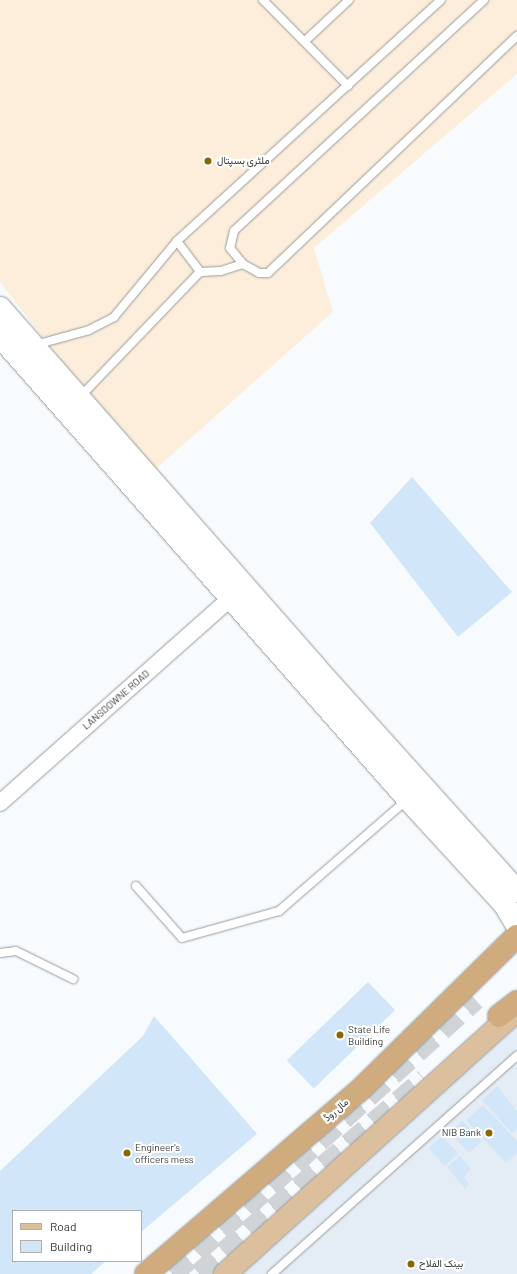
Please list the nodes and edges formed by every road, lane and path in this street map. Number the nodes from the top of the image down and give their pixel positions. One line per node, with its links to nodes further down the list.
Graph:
1 (263, 0): 6 (lane)
2 (349, 0): 6 (lane)
3 (441, 0): 7 (lane)
4 (484, 0): 9 (lane)
5 (517, 36): 9 (lane)
6 (305, 41): 7 (lane)
7 (348, 86): 8 (lane)
8 (177, 241): 10 (lane); 13 (lane)
9 (243, 264): 10 (lane)
10 (200, 272): 14 (lane)
11 (0, 308): 13 (main road)
12 (0, 336): 15 (main road)
13 (34, 346): 14 (main road)
14 (79, 398): 19 (main road)
15 (231, 598): 16 (street, LANSDOWNE ROAD); 17 (main road)
16 (3, 794)
17 (408, 799): 18 (lane); 20 (main road)
18 (136, 886)
19 (517, 891)
20 (517, 925)
21 (517, 936): 29 (highway, مال روڈ)
22 (517, 950): 25 (highway)
23 (0, 953): 24 (lane)
24 (73, 979)
25 (475, 999)
26 (517, 1002): 27 (highway)
27 (508, 1013): 30 (main road)
28 (517, 1056): 31 (lane)
29 (146, 1274)
30 (225, 1274)
31 (272, 1274)

